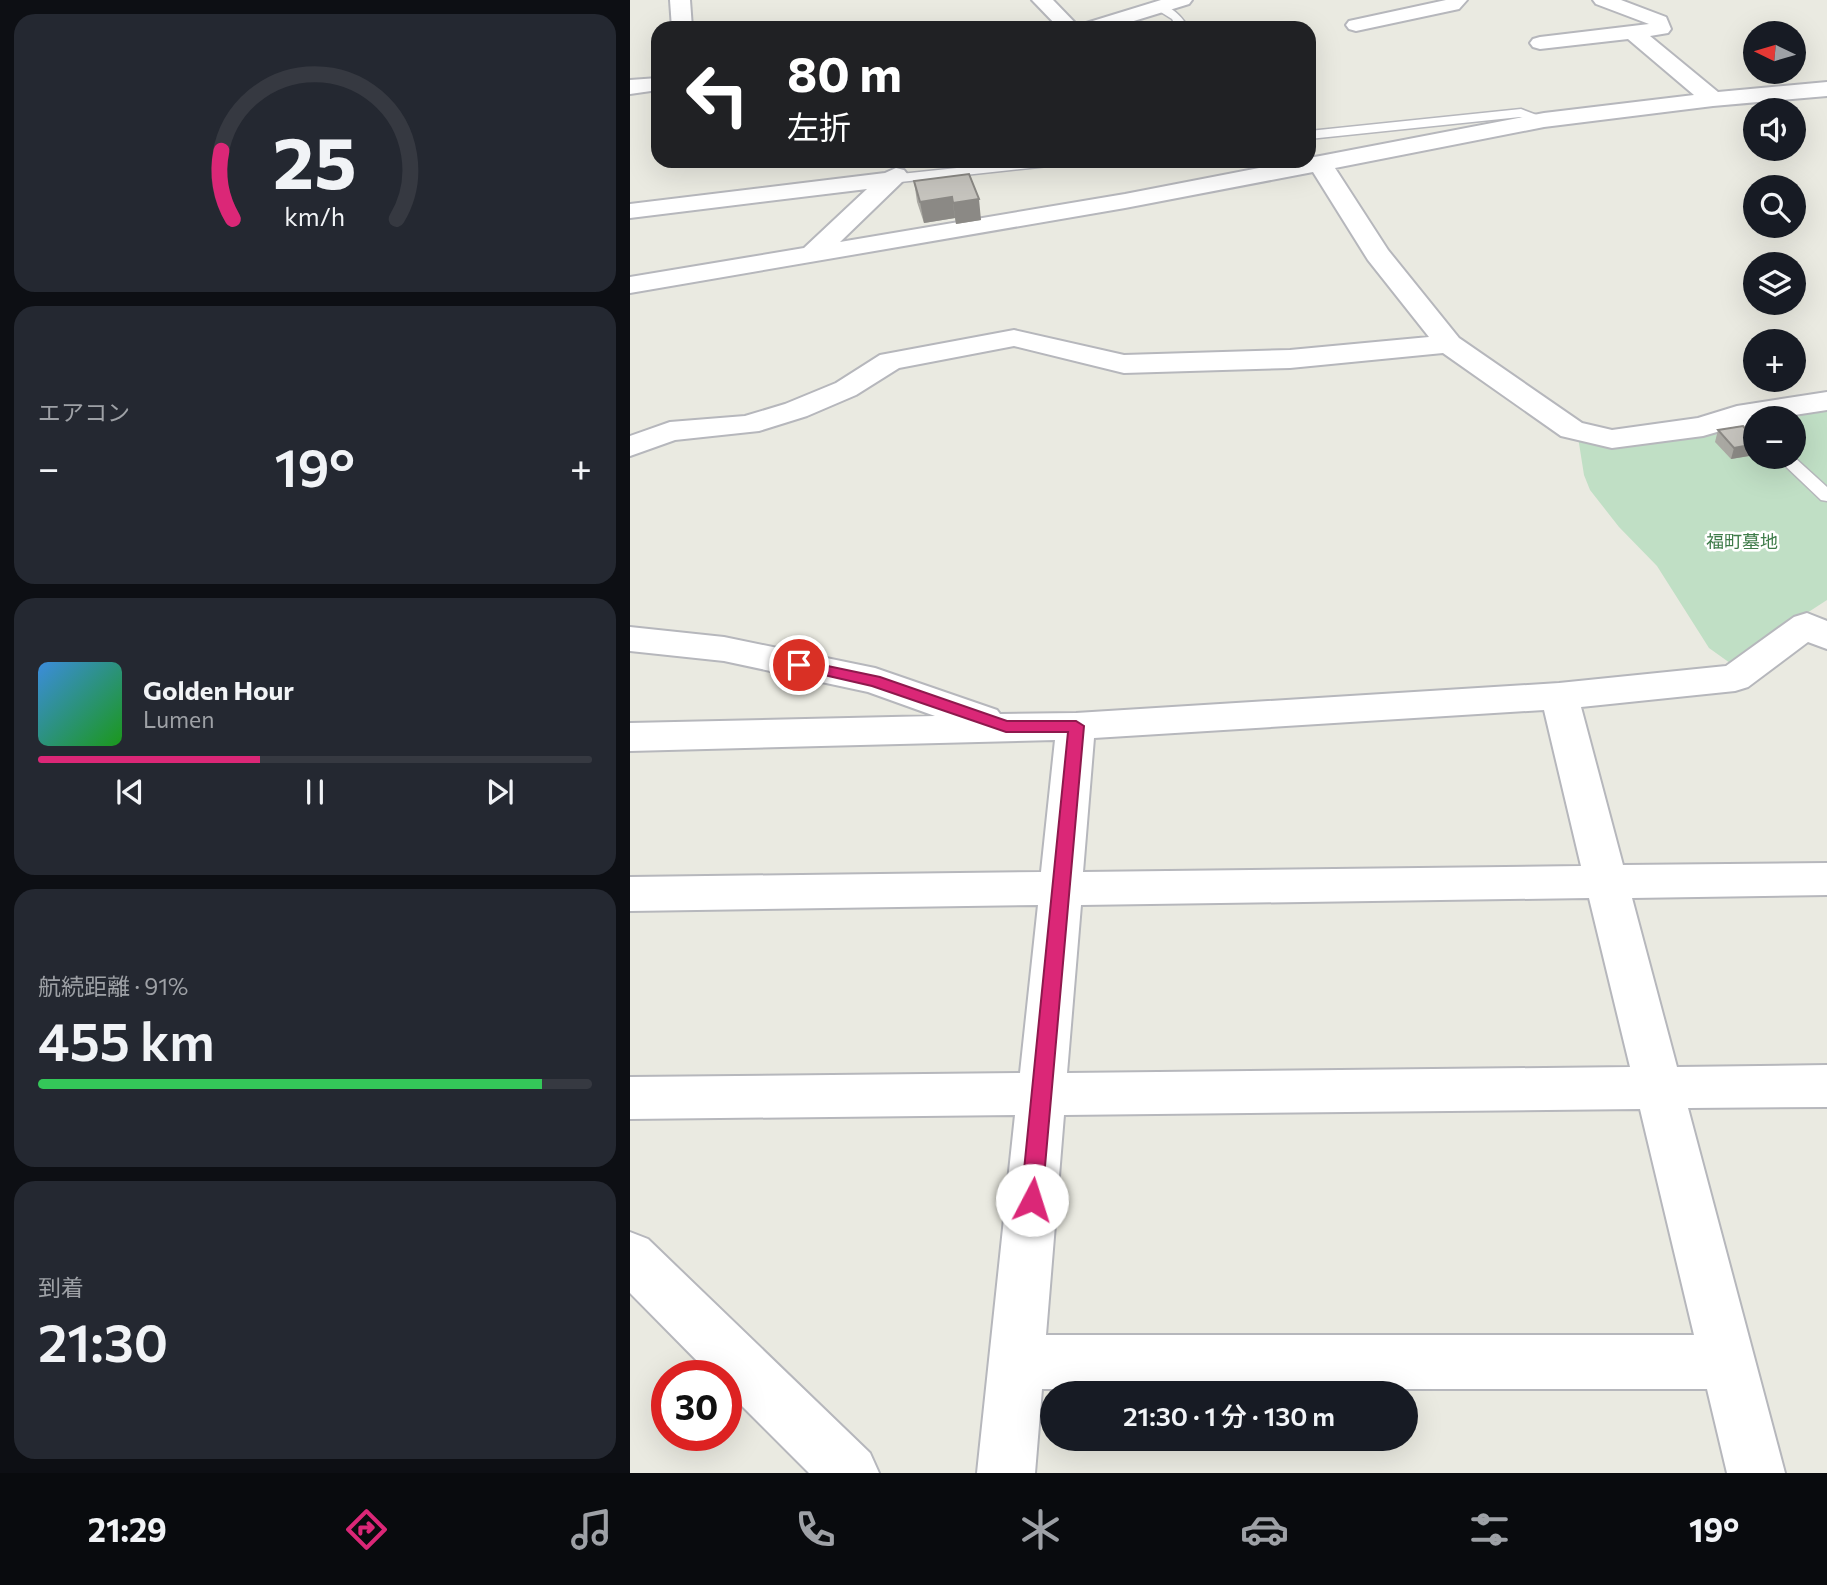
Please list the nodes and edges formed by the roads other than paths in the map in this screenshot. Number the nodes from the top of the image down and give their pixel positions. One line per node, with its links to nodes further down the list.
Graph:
1 (680, 0): 7 (street)
2 (1042, 0): 8 (street)
3 (1182, 0): 6 (street)
4 (1457, 0): 11 (street)
5 (1603, 0): 12 (street)
6 (1160, 7): 9 (street); 10 (lane)
7 (682, 21)
8 (1063, 21)
9 (1113, 21)
10 (1179, 21)
11 (1356, 25)
12 (1633, 33): 13 (street); 17 (street)
13 (1540, 43)
14 (651, 85): 15 (street)
15 (630, 87)
16 (1827, 89): 17 (street)
17 (1713, 99): 18 (street)
18 (1544, 120): 19 (lane); 20 (street)
19 (1316, 134)
20 (1320, 163): 21 (street); 29 (street)
21 (1316, 164)
22 (902, 168): 25 (street)
23 (993, 168): 25 (lane)
24 (1294, 168): 27 (street)
25 (891, 179): 26 (street); 27 (street)
26 (630, 211)
27 (811, 255): 28 (street)
28 (630, 285)
29 (1449, 344): 32 (street); 33 (street)
30 (1827, 401): 31 (street)
31 (1806, 407)
32 (1743, 423)
33 (630, 447)
34 (1797, 469): 35 (lane)
35 (1827, 496)
36 (1827, 637): 38 (street)
37 (630, 639): 40 (street)
38 (1559, 696): 39 (street); 43 (street)
39 (1076, 726): 40 (street); 44 (street)
40 (1006, 727): 41 (street)
41 (630, 737)
42 (1827, 879): 43 (street)
43 (1607, 881): 44 (street); 47 (street)
44 (1061, 888): 45 (street); 48 (street)
45 (630, 894)
46 (1827, 1086): 47 (street)
47 (1660, 1088): 48 (street); 52 (street)
48 (1042, 1092): 49 (street); 51 (street)
49 (630, 1098)
50 (630, 1257): 53 (street)
51 (1017, 1362): 52 (street); 54 (street)
52 (1728, 1362): 55 (street)
53 (828, 1466)
54 (1006, 1473)
55 (1756, 1473)

